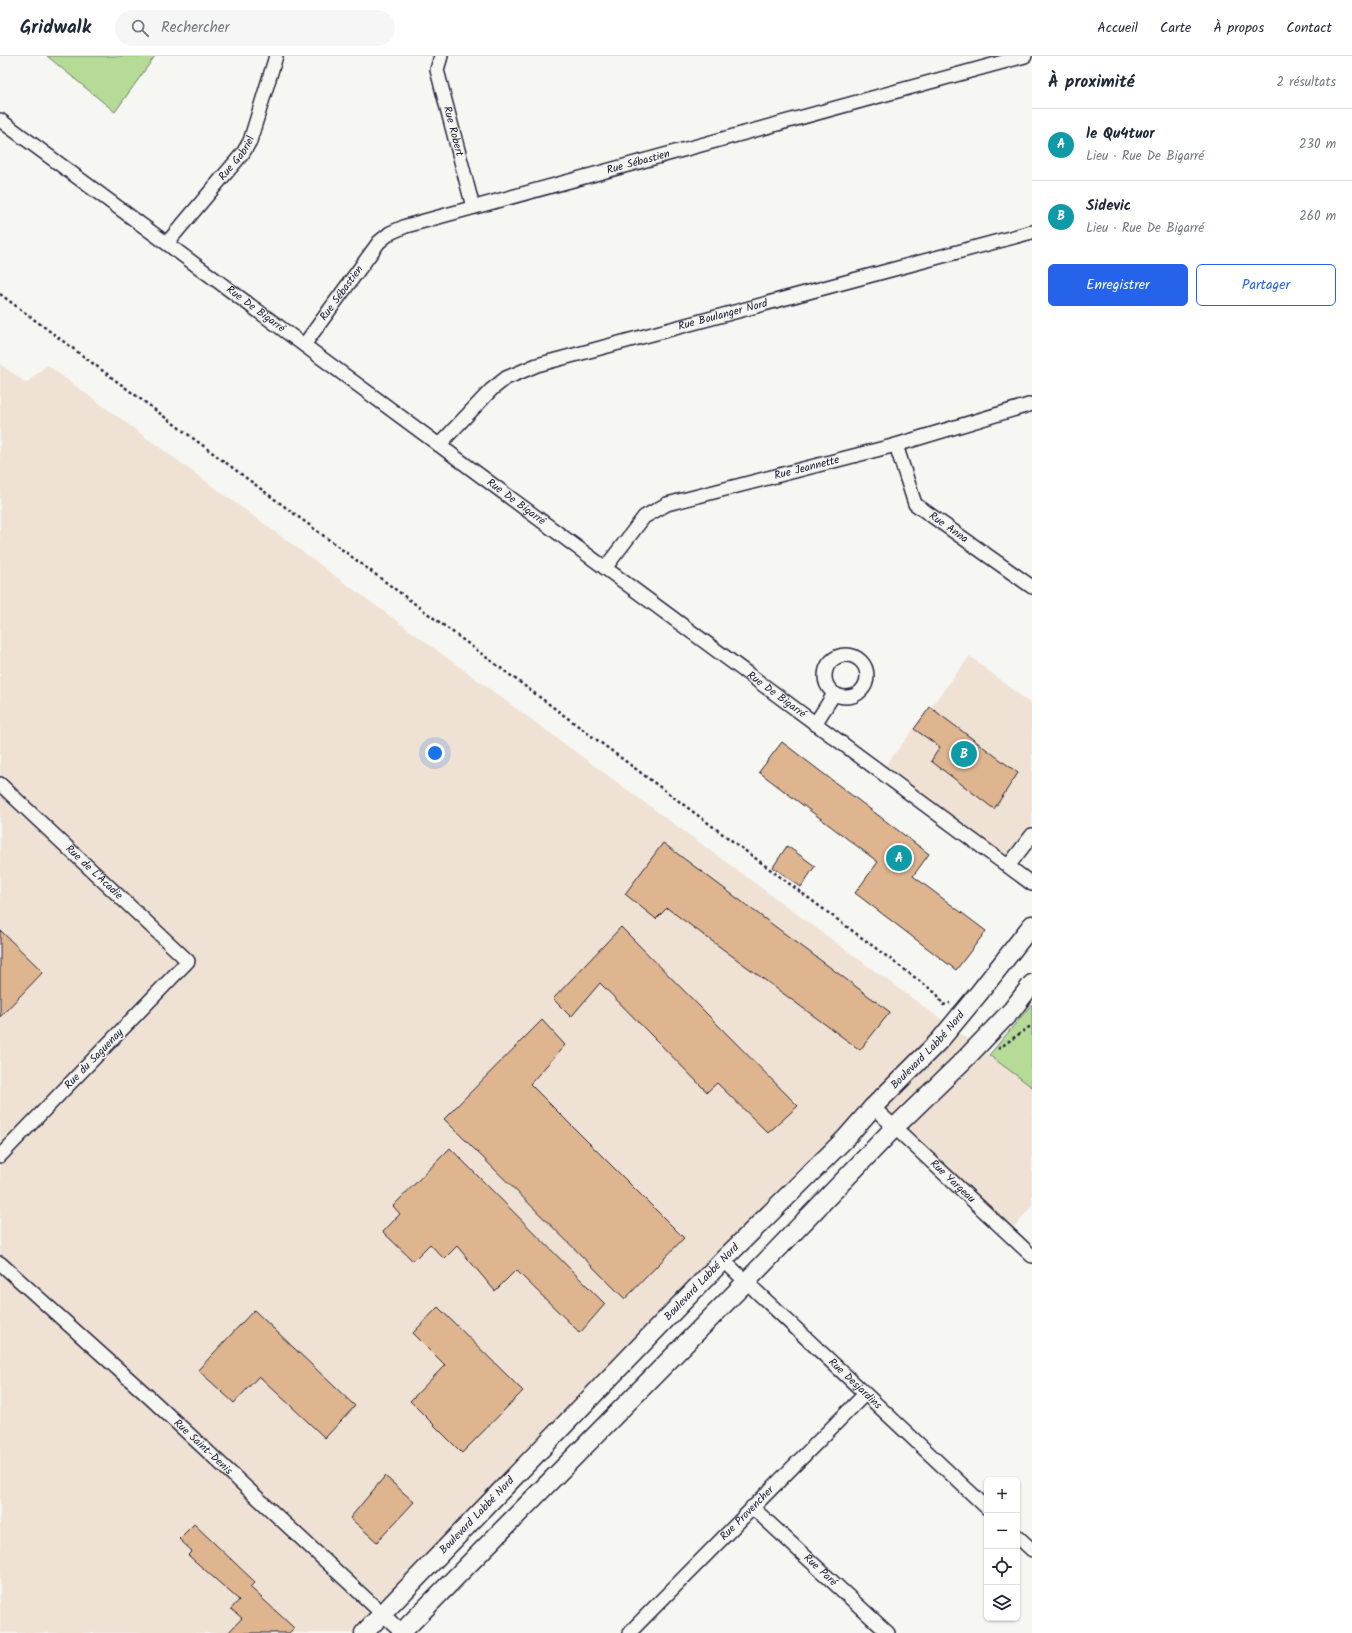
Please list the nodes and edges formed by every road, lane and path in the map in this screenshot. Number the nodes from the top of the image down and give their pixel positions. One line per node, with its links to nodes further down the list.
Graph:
1 (276, 56): 7 (street, Rue Gabriel)
2 (441, 56): 5 (street, Rue Robert)
3 (1025, 56): 5 (street, Rue Sébastien)
4 (0, 120): 7 (street, Rue De Bigarré)
5 (473, 208): 9 (street, Rue Sébastien)
6 (1032, 232): 11 (street, Rue Boulanger Nord)
7 (168, 244): 9 (street, Rue De Bigarré)
8 (0, 294): 24 (path)
9 (304, 345): 11 (street, Rue De Bigarré)
10 (1032, 404): 12 (street, Rue Jeannette)
11 (439, 445): 13 (street, Rue De Bigarré)
12 (896, 445): 13 (street, Rue Jeannette); 14 (street, Rue Anna)
13 (605, 568): 16 (street, Rue De Bigarré)
14 (1032, 587)
15 (834, 694): 16 (street)
16 (815, 724): 19 (street, Rue De Bigarré)
17 (0, 784): 22 (street, Rue de L'Acadie)
18 (1032, 835): 19 (street)
19 (1009, 865): 20 (street, Rue De Bigarré)
20 (1032, 884)
21 (1032, 925): 25 (main road, Boulevard Labbé Nord)
22 (188, 962): 27 (street, Rue du Saguenay)
23 (1032, 984): 26 (main road)
24 (937, 994)
25 (873, 1107): 26 (street, Rue Yargeau); 29 (main road, Boulevard Labbé Nord)
26 (895, 1127): 28 (street, Rue Yargeau); 31 (main road)
27 (0, 1156)
28 (1032, 1256)
29 (723, 1260): 31 (street, Rue Desjardins); 37 (main road, Boulevard Labbé Nord)
30 (0, 1263): 37 (street, Rue Saint-Denis)
31 (746, 1282): 32 (street, Rue Desjardins); 40 (main road)
32 (865, 1394): 33 (street, Rue Desjardins); 34 (street, Rue Provencher)
33 (984, 1505)
34 (752, 1508): 38 (street, Rue Provencher); 41 (street, Rue Paré)
35 (1020, 1539): 36 (street)
36 (1032, 1550)
37 (383, 1614): 39 (main road, Boulevard Labbé Nord); 40 (street, Rue Saint-Denis)
38 (637, 1630)
39 (364, 1633)
40 (402, 1633)
41 (888, 1633)

